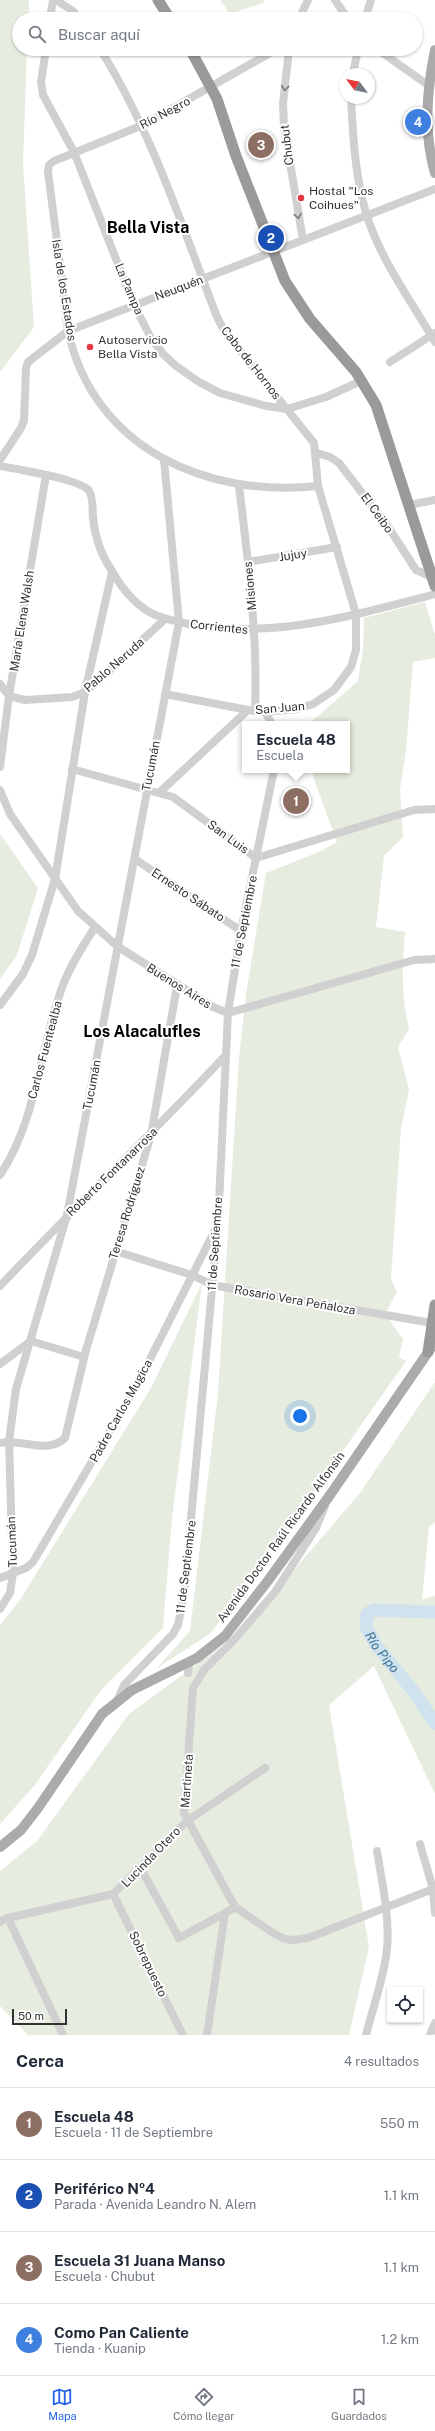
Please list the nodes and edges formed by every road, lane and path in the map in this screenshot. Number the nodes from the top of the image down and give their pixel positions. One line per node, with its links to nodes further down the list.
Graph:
1 (53, 0): 7 (street)
2 (56, 0): 8 (street)
3 (158, 0): 9 (highway)
4 (308, 0): 10 (street)
5 (335, 0): 11 (street)
6 (371, 0): 12 (street)
7 (51, 12)
8 (74, 12)
9 (166, 12)
10 (302, 12)
11 (343, 12)
12 (367, 12)
13 (435, 50): 22 (main road)
14 (45, 56): 26 (street, La Pampa)
15 (104, 56): 25 (street, Cabo de Hornos)
16 (194, 56): 23 (highway)
17 (265, 56): 23 (street, Río Negro)
18 (288, 56): 31 (street, Chubut, one-way to 31)
19 (357, 56): 21 (street)
20 (387, 56): 22 (street)
21 (354, 68)
22 (428, 84): 28 (main road)
23 (213, 87): 25 (street, Río Negro); 32 (highway)
24 (352, 104): 30 (street)
25 (143, 125): 26 (street, Río Negro); 33 (street, Cabo de Hornos)
26 (74, 152): 27 (street, Río Negro); 34 (street, La Pampa)
27 (48, 165): 35 (street, Isla de los Estados)
28 (435, 173)
29 (435, 189): 30 (street, Neuquén)
30 (367, 215): 31 (street, Neuquén); 36 (street)
31 (303, 240): 32 (street, Neuquén)
32 (272, 252): 33 (street, Neuquén); 38 (highway)
33 (202, 279): 34 (street, Neuquén); 39 (street, Cabo de Hornos)
34 (134, 305): 35 (street, Neuquén); 39 (street, La Pampa)
35 (68, 332): 41 (street, Neuquén); 42 (street, Isla de los Estados)
36 (434, 337): 37 (street)
37 (390, 362)
38 (361, 381): 39 (street, La Pampa); 48 (highway)
39 (287, 409): 40 (street, Cabo de Hornos)
40 (317, 453): 46 (street, Cabo de Hornos); 52 (street, El Ceibo)
41 (0, 460)
42 (164, 460): 45 (street, Isla de los Estados); 56 (street, Tucumán)
43 (0, 466): 44 (street)
44 (46, 475): 51 (street, Corrientes); 61 (street, María Elena Walsh)
45 (238, 486): 46 (street, Isla de los Estados); 50 (street, Misiones)
46 (318, 486): 49 (street, Cabo de Hornos)
47 (435, 500): 48 (street)
48 (409, 505): 52 (highway)
49 (337, 547): 50 (street, Jujuy); 54 (street, Cabo de Hornos)
50 (248, 562): 57 (street, Misiones)
51 (112, 572): 55 (street, Corrientes); 59 (street)
52 (434, 581)
53 (435, 594): 54 (street, Corrientes)
54 (356, 614): 57 (street, Corrientes); 63 (street, San Juan)
55 (165, 619): 56 (street, Corrientes); 59 (street, Pablo Neruda)
56 (179, 622): 57 (street, Corrientes); 60 (street, Tucumán)
57 (254, 630): 62 (street, Misiones)
58 (0, 684): 61 (street)
59 (85, 692): 61 (street, Pablo Neruda); 66 (street)
60 (165, 694): 62 (street, San Juan); 68 (street, Tucumán)
61 (9, 696): 65 (street, María Elena Walsh)
62 (252, 711): 63 (street, San Juan); 70 (street)
63 (265, 712): 64 (street)
64 (270, 721)
65 (0, 767)
66 (72, 769): 68 (street, San Luis); 74 (street)
67 (273, 773): 72 (street, 11 de Septiembre)
68 (147, 788): 70 (street, San Luis); 73 (street, Tucumán)
69 (0, 790): 74 (street, Buenos Aires)
70 (160, 792): 72 (street, San Luis)
71 (435, 809): 72 (street, San Luis)
72 (256, 858): 76 (street, 11 de Septiembre)
73 (135, 859): 76 (street, Ernesto Sábato); 77 (street, Tucumán)
74 (55, 879): 75 (street, Buenos Aires); 80 (street)
75 (95, 927): 77 (street, Buenos Aires); 84 (street, Carlos Fuentealba)
76 (241, 931): 81 (street, 11 de Septiembre)
77 (118, 946): 79 (street, Buenos Aires); 85 (street, Tucumán)
78 (435, 959): 81 (street)
79 (177, 986): 81 (street, Buenos Aires); 83 (street, Teresa Rodríguez)
80 (0, 1005)
81 (228, 1013): 82 (street, 11 de Septiembre)
82 (224, 1057): 83 (street, Roberto Fontanarrosa); 86 (street, 11 de Septiembre)
83 (151, 1135): 85 (street, Roberto Fontanarrosa); 87 (street, Teresa Rodríguez)
84 (0, 1175)
85 (67, 1215): 89 (street, Roberto Fontanarrosa); 93 (street, Tucumán)
86 (218, 1224): 88 (street, Padre Carlos Mugica); 90 (street, 11 de Septiembre)
87 (116, 1251): 88 (street, Rosario Vera Peñaloza); 96 (street, Teresa Rodríguez)
88 (192, 1275): 90 (street, Rosario Vera Peñaloza); 101 (street, Padre Carlos Mugica)
89 (0, 1286)
90 (212, 1286): 92 (street, Rosario Vera Peñaloza); 106 (street, 11 de Septiembre)
91 (435, 1305): 92 (highway)
92 (432, 1323): 95 (highway)
93 (31, 1341): 96 (street); 97 (street); 98 (street, Tucumán)
94 (435, 1342): 95 (main road, Avenida Doctor Raúl Ricardo Alfonsín)
95 (428, 1352): 100 (main road, Avenida Doctor Raúl Ricardo Alfonsín)
96 (84, 1357): 98 (street, Teresa Rodríguez)
97 (0, 1364)
98 (9, 1441): 99 (street); 101 (street, Tucumán)
99 (0, 1443)
100 (330, 1495): 104 (main road, Avenida Doctor Raúl Ricardo Alfonsín); 108 (street, Martineta)
101 (13, 1573): 102 (street, Padre Carlos Mugica); 103 (street, Tucumán)
102 (0, 1578)
103 (0, 1609)
104 (189, 1663): 105 (street); 106 (main road, Avenida Doctor Raúl Ricardo Alfonsín)
105 (188, 1673)
106 (118, 1699): 110 (main road, Avenida Doctor Raúl Ricardo Alfonsín)
107 (265, 1768): 108 (street, Lucinda Otero)
108 (187, 1821): 112 (street, Lucinda Otero); 115 (street, Martineta)
109 (420, 1844): 113 (street)
110 (0, 1847)
111 (377, 1851): 116 (street)
112 (140, 1867): 114 (street, Lucinda Otero); 117 (street)
113 (433, 1889): 116 (street, Martineta); 118 (street)
114 (113, 1894): 119 (street, Lucinda Otero); 123 (street, Sobrepuesto)
115 (235, 1906): 116 (street, Martineta); 117 (street)
116 (385, 1907): 125 (street)
117 (225, 1913): 124 (street)
118 (435, 1913)
119 (8, 1918): 120 (street, Lucinda Otero); 122 (street)
120 (0, 1922)
121 (435, 2023): 126 (street)
122 (63, 2035)
123 (183, 2035)
124 (207, 2035)
125 (366, 2035)
126 (430, 2035)

